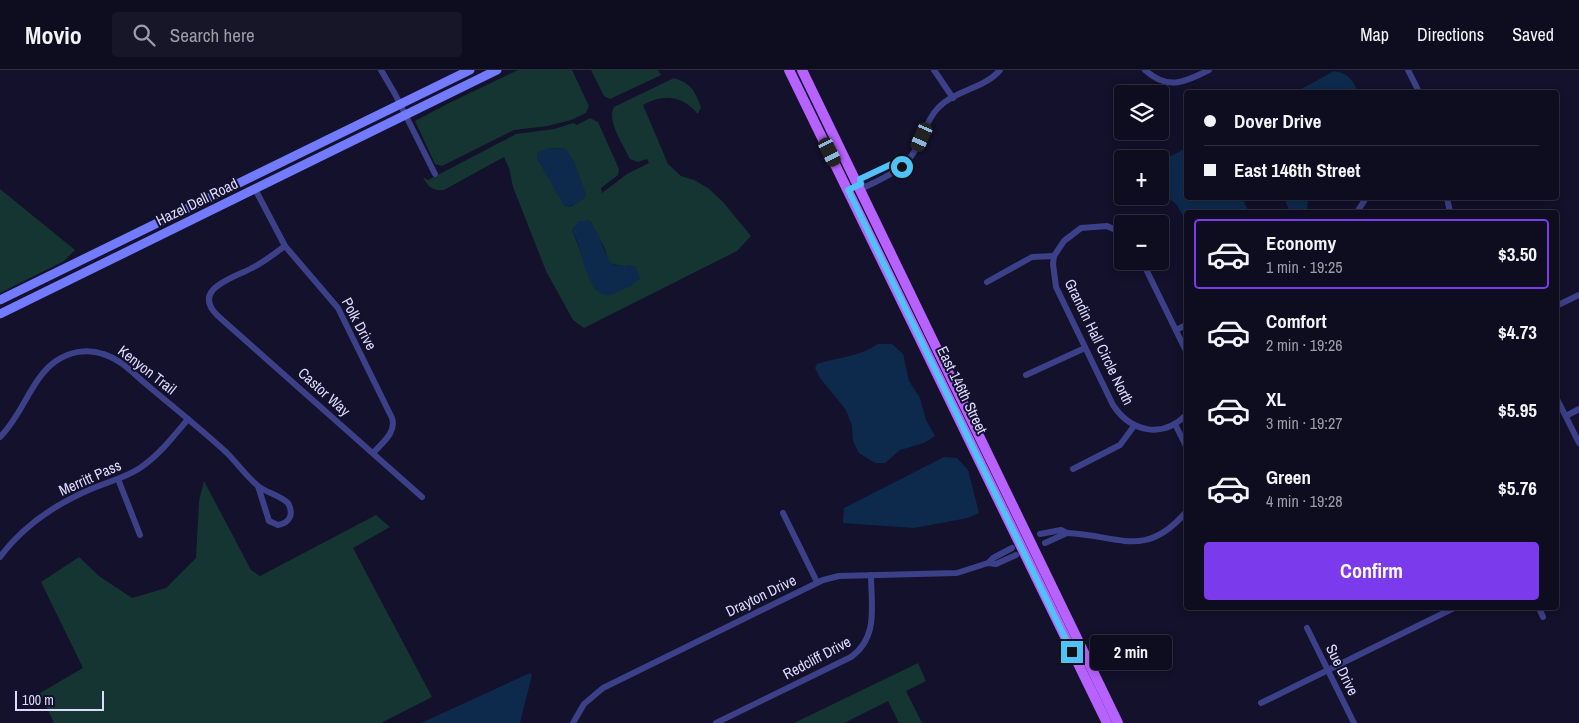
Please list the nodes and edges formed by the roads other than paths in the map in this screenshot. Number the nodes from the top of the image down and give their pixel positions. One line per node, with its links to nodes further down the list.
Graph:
1 (381, 70): 13 (street)
2 (470, 70): 13 (main road, Hazel Dell Road)
3 (497, 70): 14 (main road, Hazel Dell Road)
4 (790, 70): 16 (main road, East 146th Street)
5 (802, 70): 16 (main road, East 146th Street)
6 (934, 70): 12 (street)
7 (1000, 70): 12 (street)
8 (1145, 70): 9 (street)
9 (1209, 70)
10 (1410, 71): 11 (street)
11 (1418, 90)
12 (953, 98): 16 (street)
13 (400, 104): 14 (street); 24 (main road, Hazel Dell Road)
14 (406, 115): 15 (street); 17 (main road, Hazel Dell Road)
15 (435, 174)
16 (856, 187): 67 (main road, East 146th Street); 68 (main road, East 146th Street)
17 (255, 189): 19 (street, Polk Drive); 26 (main road, Hazel Dell Road)
18 (1114, 229): 20 (street)
19 (285, 246): 42 (street, Polk Drive); 42 (street, Castor Way)
20 (1054, 256): 22 (street); 30 (street, Grandin Hall Circle North)
21 (1146, 270): 28 (street)
22 (986, 282)
23 (1579, 295): 25 (street)
24 (0, 300)
25 (1559, 305)
26 (0, 314)
27 (1184, 326): 28 (street)
28 (1176, 330): 29 (street)
29 (1184, 347)
30 (1085, 348): 31 (street); 38 (street, Grandin Hall Circle North)
31 (1026, 375)
32 (1559, 403): 35 (street)
33 (1579, 409): 35 (street)
34 (1184, 416): 37 (street)
35 (1566, 416): 41 (street)
36 (188, 419): 39 (street, Kenyon Trail); 44 (street, Merritt Pass); 45 (street, Kenyon Trail)
37 (1175, 424): 38 (street, Grandin Hall Circle North); 40 (street)
38 (1134, 426): 43 (street)
39 (0, 437)
40 (1184, 442)
41 (1579, 443)
42 (373, 453): 46 (street, Castor Way)
43 (1073, 469)
44 (118, 479): 51 (street); 55 (street, Merritt Pass)
45 (258, 486): 45 (street, Kenyon Trail)
46 (422, 497)
47 (783, 513): 58 (street)
48 (1184, 514): 49 (street)
49 (1066, 533): 50 (street); 52 (street)
50 (1040, 534)
51 (140, 535)
52 (1045, 543)
53 (1012, 548): 56 (street, Drayton Drive)
54 (1016, 555): 56 (street, Drayton Drive)
55 (0, 557)
56 (988, 564): 57 (street, Drayton Drive)
57 (871, 575): 58 (street, Drayton Drive); 66 (street, Redcliff Drive)
58 (817, 582): 65 (street, Drayton Drive)
59 (1450, 610): 63 (street)
60 (1540, 610): 61 (street)
61 (1544, 617)
62 (1307, 628): 63 (street, Sue Drive)
63 (1328, 670): 64 (street); 69 (street, Sue Drive)
64 (1260, 703)
65 (573, 723)
66 (716, 723)
67 (1107, 723)
68 (1118, 723)
69 (1354, 723)

